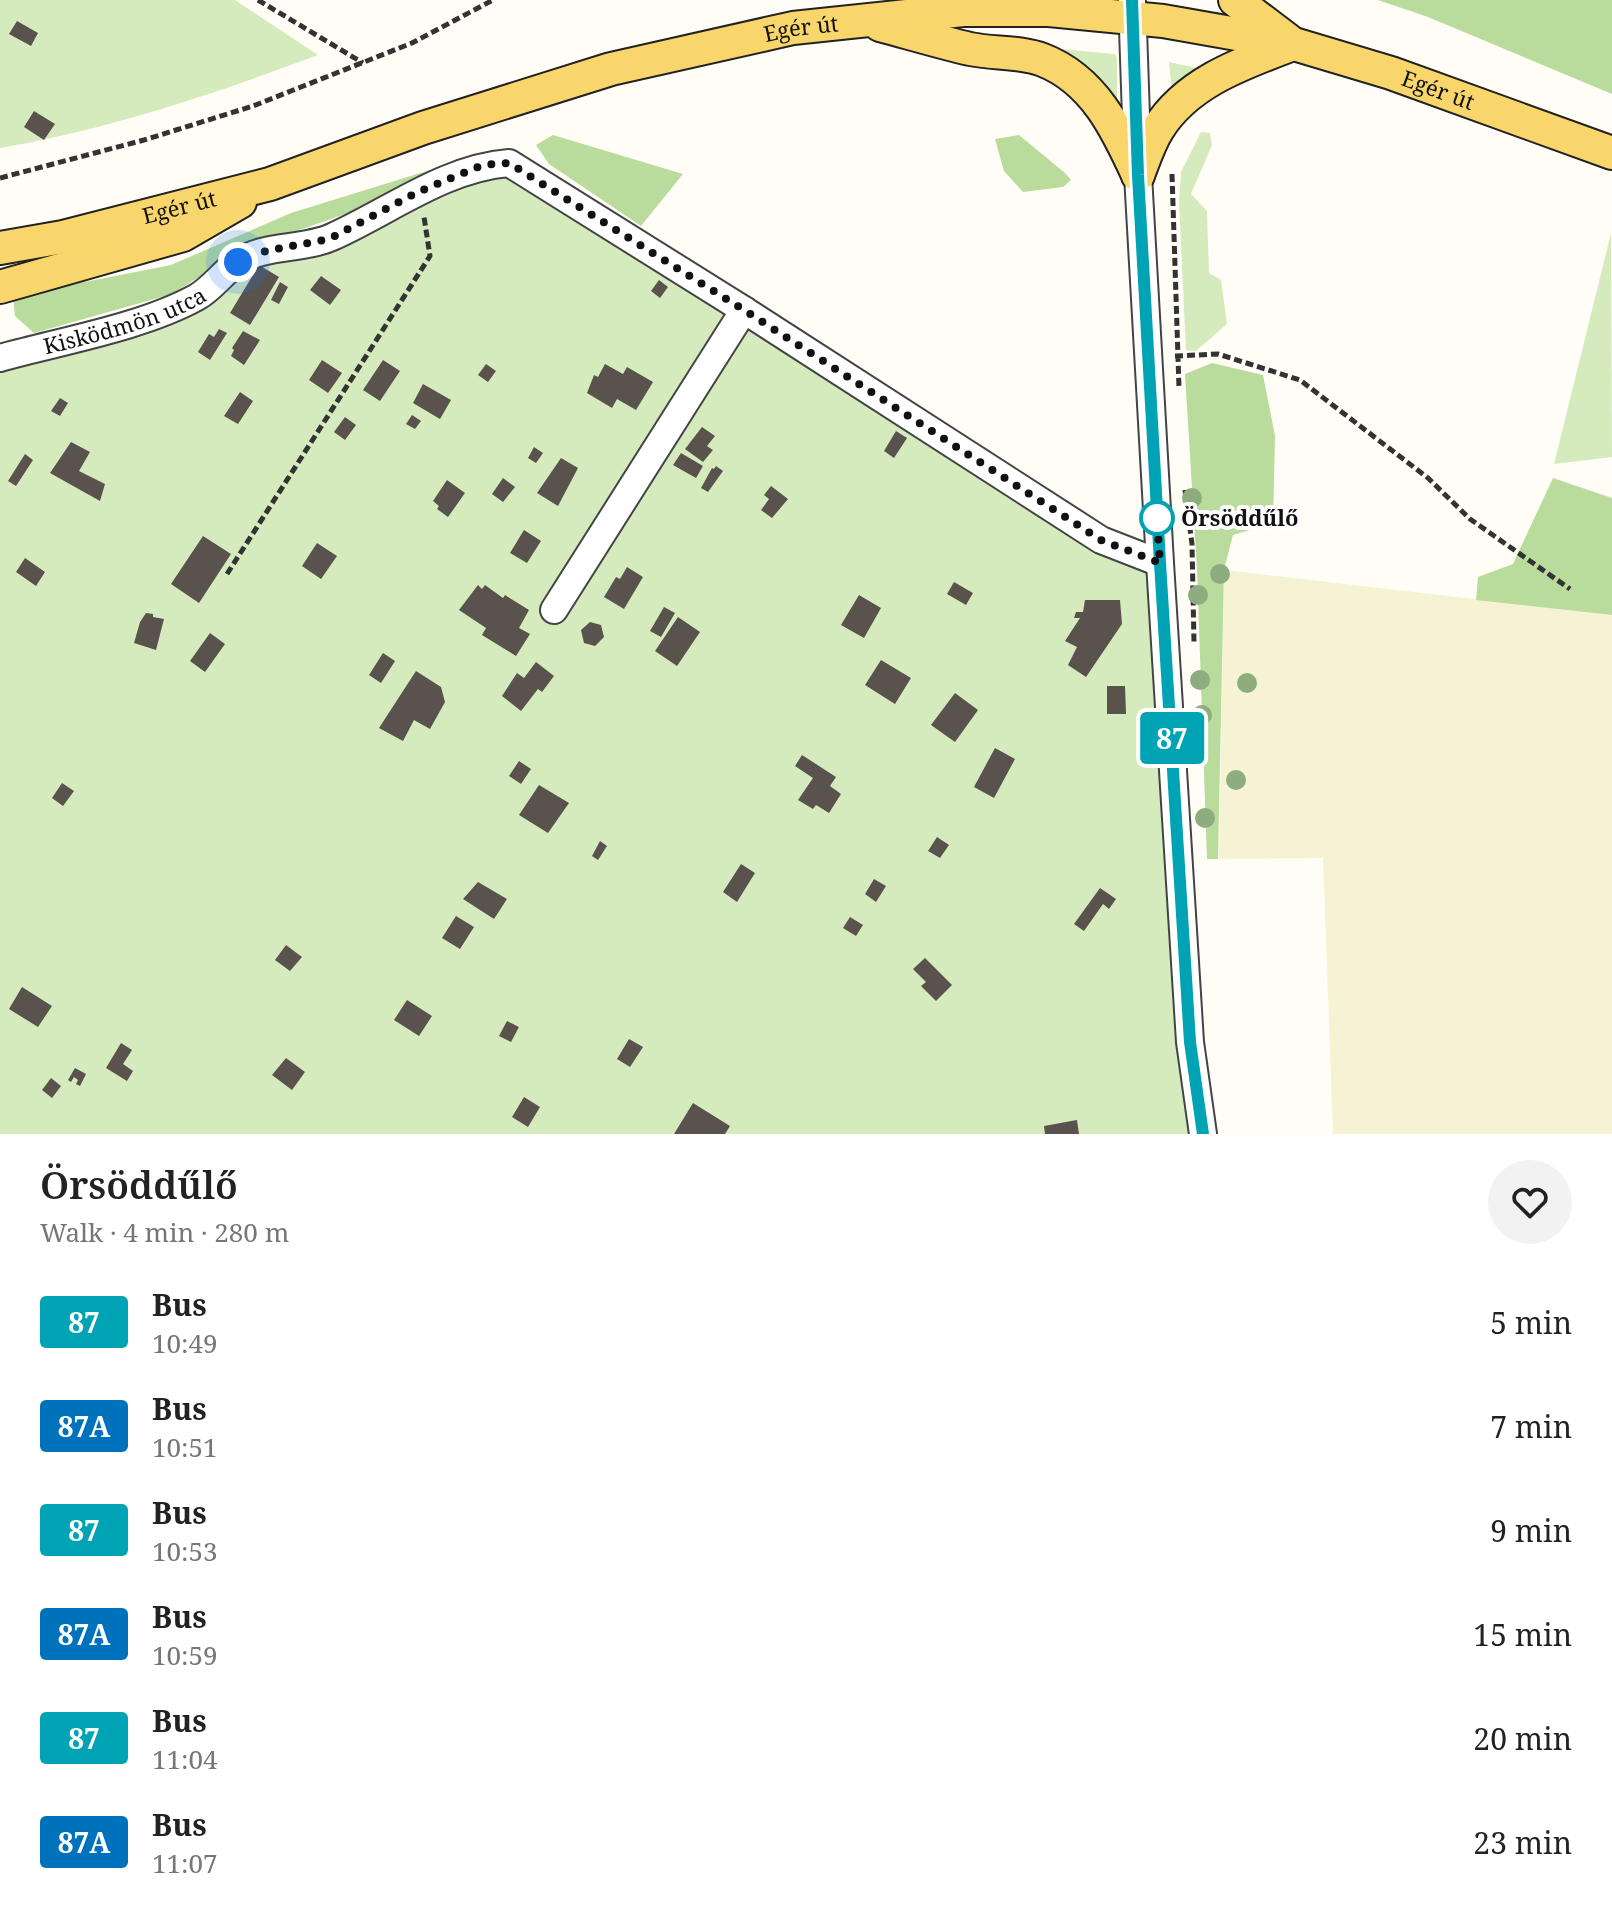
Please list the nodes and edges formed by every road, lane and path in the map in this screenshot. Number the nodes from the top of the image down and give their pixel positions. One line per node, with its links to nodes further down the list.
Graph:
1 (258, 0): 8 (path)
2 (493, 0): 8 (path)
3 (1235, 0): 7 (main road)
4 (1003, 4): 5 (main road, Egér út); 6 (main road, Egér út)
5 (1132, 9): 7 (main road, Egér út); 11 (street)
6 (863, 20): 11 (main road); 13 (main road, Egér út)
7 (1294, 44): 9 (main road, Egér út); 11 (main road)
8 (363, 63): 12 (path)
9 (1612, 153)
10 (1175, 164): 18 (path)
11 (1138, 175): 20 (street)
12 (0, 178)
13 (270, 184): 15 (main road, Egér út); 16 (main road)
14 (418, 192): 17 (street, Kisködmön utca); 19 (street, Kisködmön utca); 24 (path)
15 (0, 248)
16 (0, 287)
17 (744, 310): 23 (street, Kisködmön utca); 26 (street)
18 (1178, 356): 20 (path); 21 (path); 25 (path)
19 (0, 358)
20 (1148, 358): 23 (street)
21 (1180, 396)
22 (1184, 488): 27 (path)
23 (1160, 563): 28 (street)
24 (227, 574)
25 (1570, 589)
26 (554, 610)
27 (1194, 646)
28 (1203, 1134)

